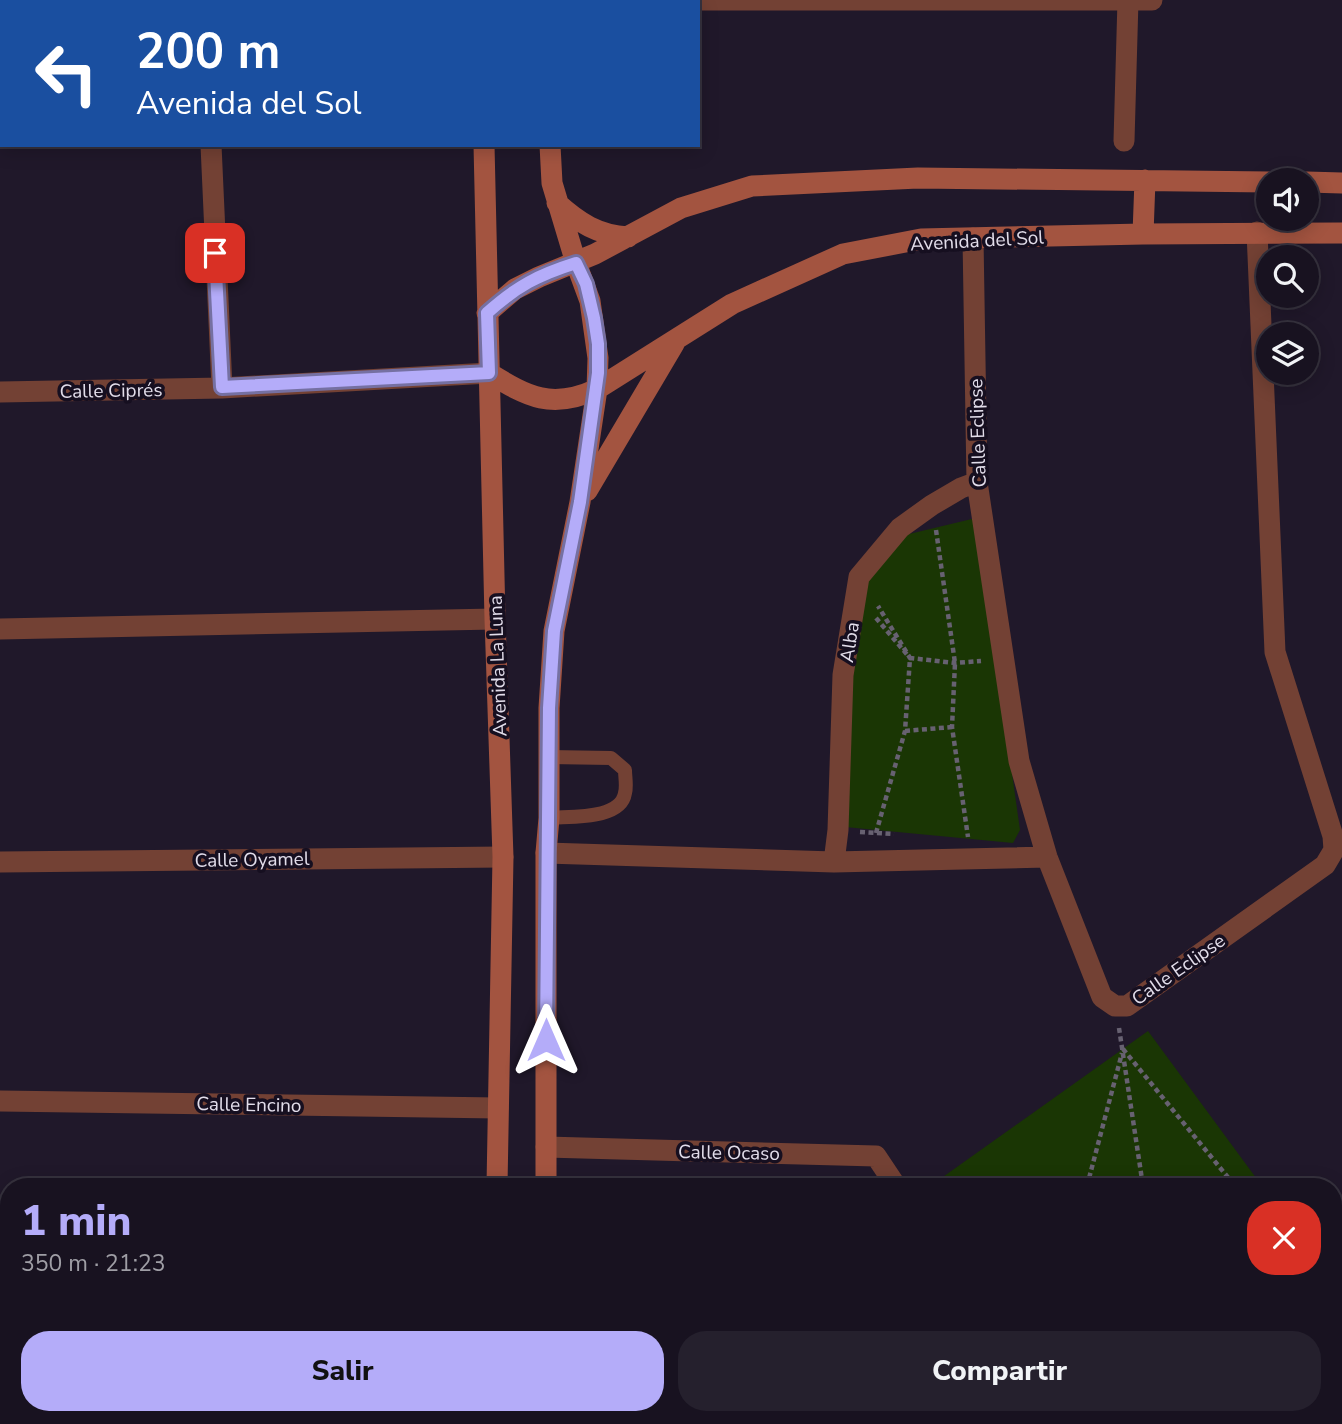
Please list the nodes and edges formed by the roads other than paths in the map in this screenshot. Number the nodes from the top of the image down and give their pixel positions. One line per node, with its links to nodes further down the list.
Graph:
1 (656, 0): 2 (street)
2 (1128, 0): 3 (street); 5 (street)
3 (1145, 0): 4 (street)
4 (1152, 0)
5 (1124, 141)
6 (211, 147): 23 (street)
7 (484, 147): 20 (main road, Avenida La Luna)
8 (550, 147): 13 (main road)
9 (1145, 180): 10 (main road); 15 (main road); 17 (main road)
10 (1256, 181)
11 (1319, 182): 12 (main road)
12 (1342, 183)
13 (557, 203): 17 (main road); 19 (main road)
14 (1257, 232): 15 (main road, Avenida del Sol); 16 (main road, Avenida del Sol); 34 (street, Calle Eclipse)
15 (1143, 233): 18 (main road, Avenida del Sol)
16 (1342, 233)
17 (628, 237): 19 (main road)
18 (973, 238): 21 (main road, Avenida del Sol); 26 (street, Calle Eclipse)
19 (576, 263): 20 (main road); 24 (main road)
20 (487, 313): 22 (main road, Avenida La Luna)
21 (678, 336): 24 (main road, Avenida del Sol); 27 (main road)
22 (489, 373): 23 (street, Calle Ciprés); 24 (main road, Avenida del Sol); 28 (main road, Avenida La Luna)
23 (222, 387): 25 (street, Calle Ciprés)
24 (597, 389): 27 (main road)
25 (0, 392)
26 (977, 482): 34 (street, Calle Eclipse); 36 (street, Alba)
27 (580, 502): 30 (main road)
28 (495, 619): 29 (street); 33 (main road, Avenida La Luna)
29 (0, 629)
30 (549, 757): 31 (main road); 31 (lane)
31 (549, 818): 32 (main road)
32 (546, 853): 36 (street); 39 (main road)
33 (503, 857): 35 (street, Calle Oyamel); 38 (main road, Avenida La Luna)
34 (1047, 857): 36 (street)
35 (0, 862)
36 (834, 862)
37 (0, 1101): 38 (street, Calle Encino)
38 (498, 1108): 40 (main road, Avenida La Luna)
39 (546, 1147): 41 (main road); 42 (street, Calle Ocaso)
40 (498, 1178)
41 (546, 1178)
42 (891, 1178)

